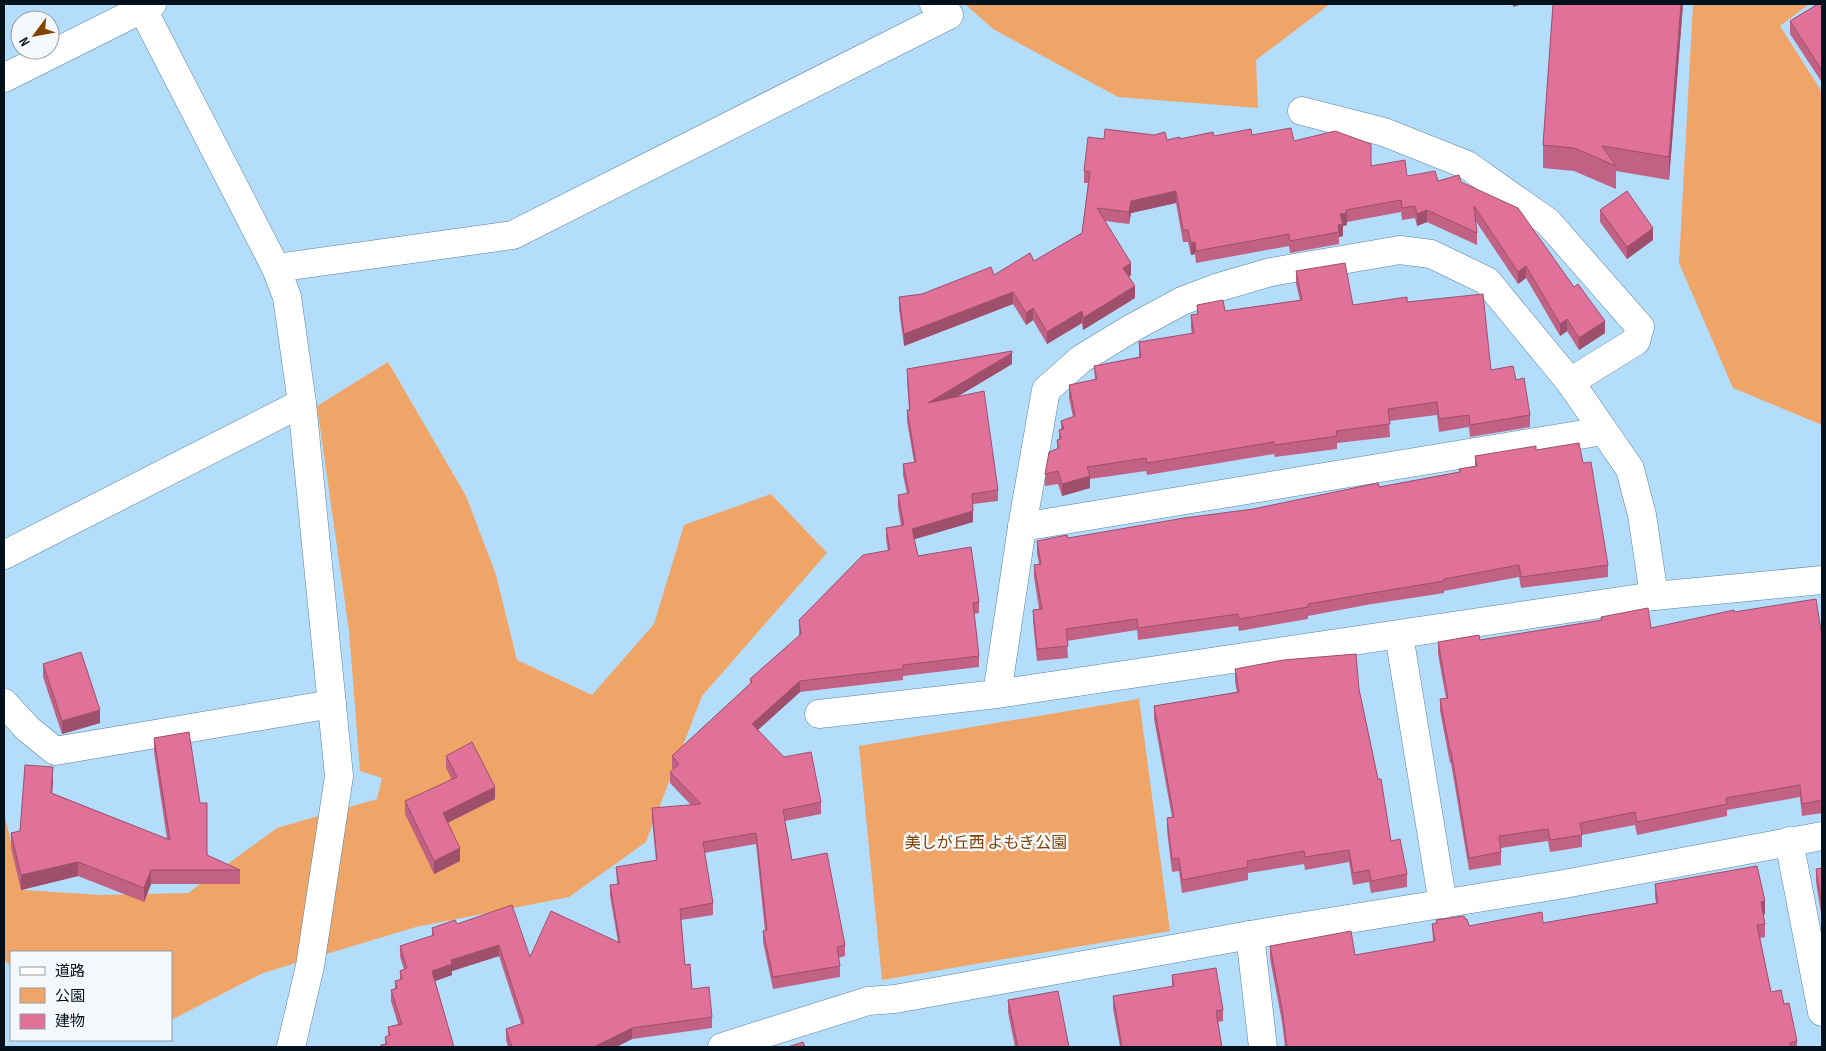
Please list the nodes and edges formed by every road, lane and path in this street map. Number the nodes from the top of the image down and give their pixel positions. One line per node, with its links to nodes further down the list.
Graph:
1 (934, 4): 5 (street)
2 (145, 5): 3 (street); 5 (street)
3 (4, 78)
4 (1302, 111): 6 (street)
5 (276, 268): 7 (street)
6 (1570, 382): 8 (street); 9 (street)
7 (302, 403): 10 (street); 16 (street)
8 (1603, 431): 9 (street); 12 (street)
9 (1022, 527): 14 (street)
10 (4, 555)
11 (1822, 580): 12 (street)
12 (1654, 596): 13 (street)
13 (1399, 635): 14 (street); 20 (street)
14 (997, 694): 17 (street)
15 (4, 703): 16 (street)
16 (332, 704): 23 (street)
17 (819, 714)
18 (1822, 836): 19 (street)
19 (1789, 841): 20 (street); 22 (street)
20 (1442, 904): 21 (street)
21 (1250, 935): 24 (street); 25 (street)
22 (1822, 1012)
23 (291, 1047)
24 (722, 1047)
25 (1263, 1047)

